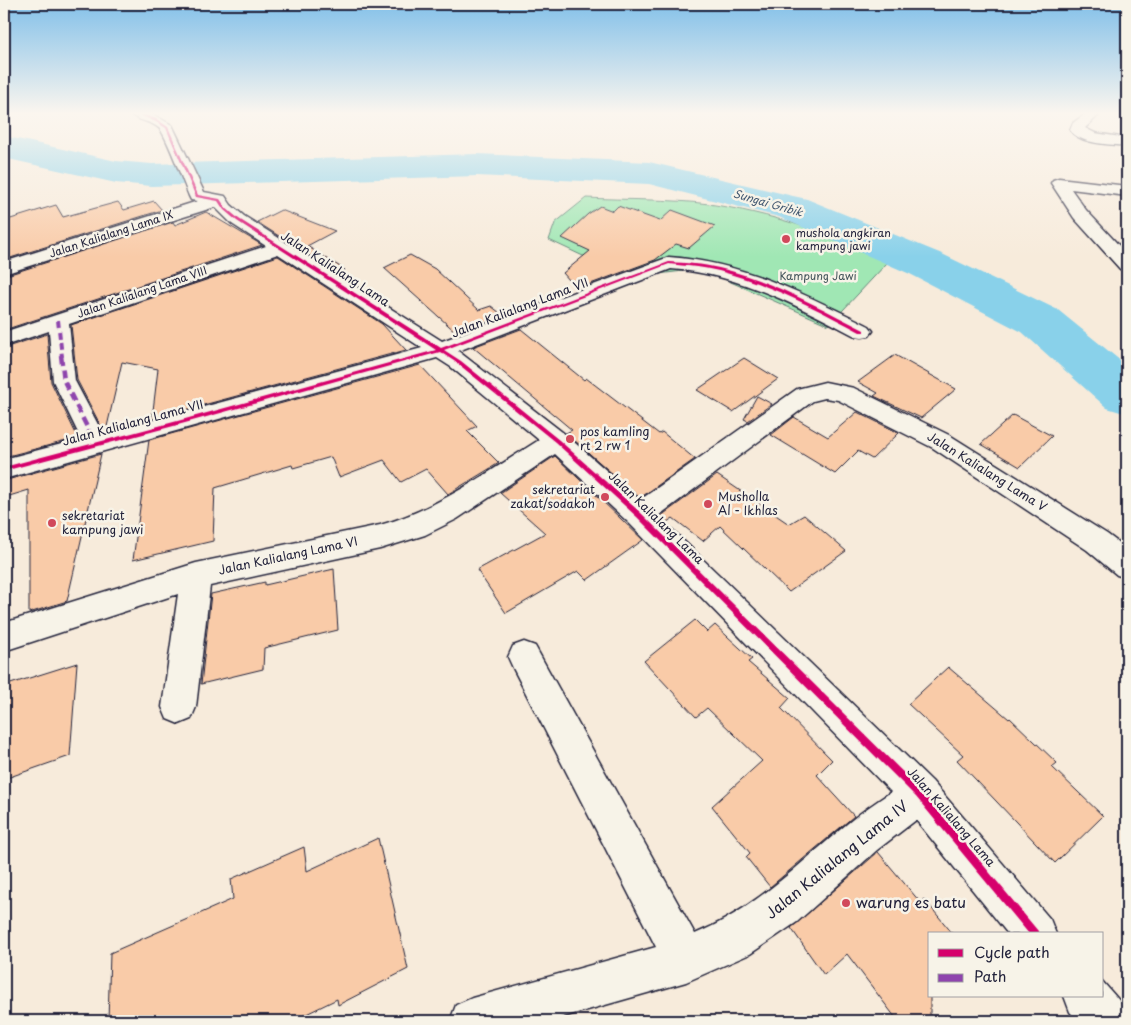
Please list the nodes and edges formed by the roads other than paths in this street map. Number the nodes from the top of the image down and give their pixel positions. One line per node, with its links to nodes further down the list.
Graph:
1 (186, 162): 3 (street, Jalan Kalialang Lama)
2 (1127, 191): 5 (street)
3 (208, 198): 4 (street, Jalan Kalialang Lama); 6 (street, Jalan Kalialang Lama IX)
4 (281, 247): 7 (street, Jalan Kalialang Lama VIII); 10 (street, Jalan Kalialang Lama)
5 (1127, 265)
6 (4, 268)
7 (58, 320): 9 (street, Jalan Kalialang Lama VIII); 12 (street)
8 (862, 331): 10 (street, Jalan Kalialang Lama VII)
9 (4, 339)
10 (440, 350): 11 (street, Jalan Kalialang Lama); 12 (street, Jalan Kalialang Lama VII)
11 (557, 441): 14 (street, Jalan Kalialang Lama); 16 (street, Jalan Kalialang Lama VI)
12 (96, 445): 13 (street, Jalan Kalialang Lama VII)
13 (4, 469)
14 (639, 515): 15 (street, Jalan Kalialang Lama V); 20 (street, Jalan Kalialang Lama)
15 (1127, 566)
16 (196, 576): 17 (street, Jalan Kalialang Lama VI); 19 (street)
17 (4, 637)
18 (524, 656): 22 (street)
19 (179, 707)
20 (919, 794): 21 (street, Jalan Kalialang Lama); 22 (street, Jalan Kalialang Lama IV)
21 (1033, 932)
22 (686, 960): 24 (street, Jalan Kalialang Lama IV)
23 (1088, 998): 25 (street)
24 (472, 1021)
25 (1107, 1021)

